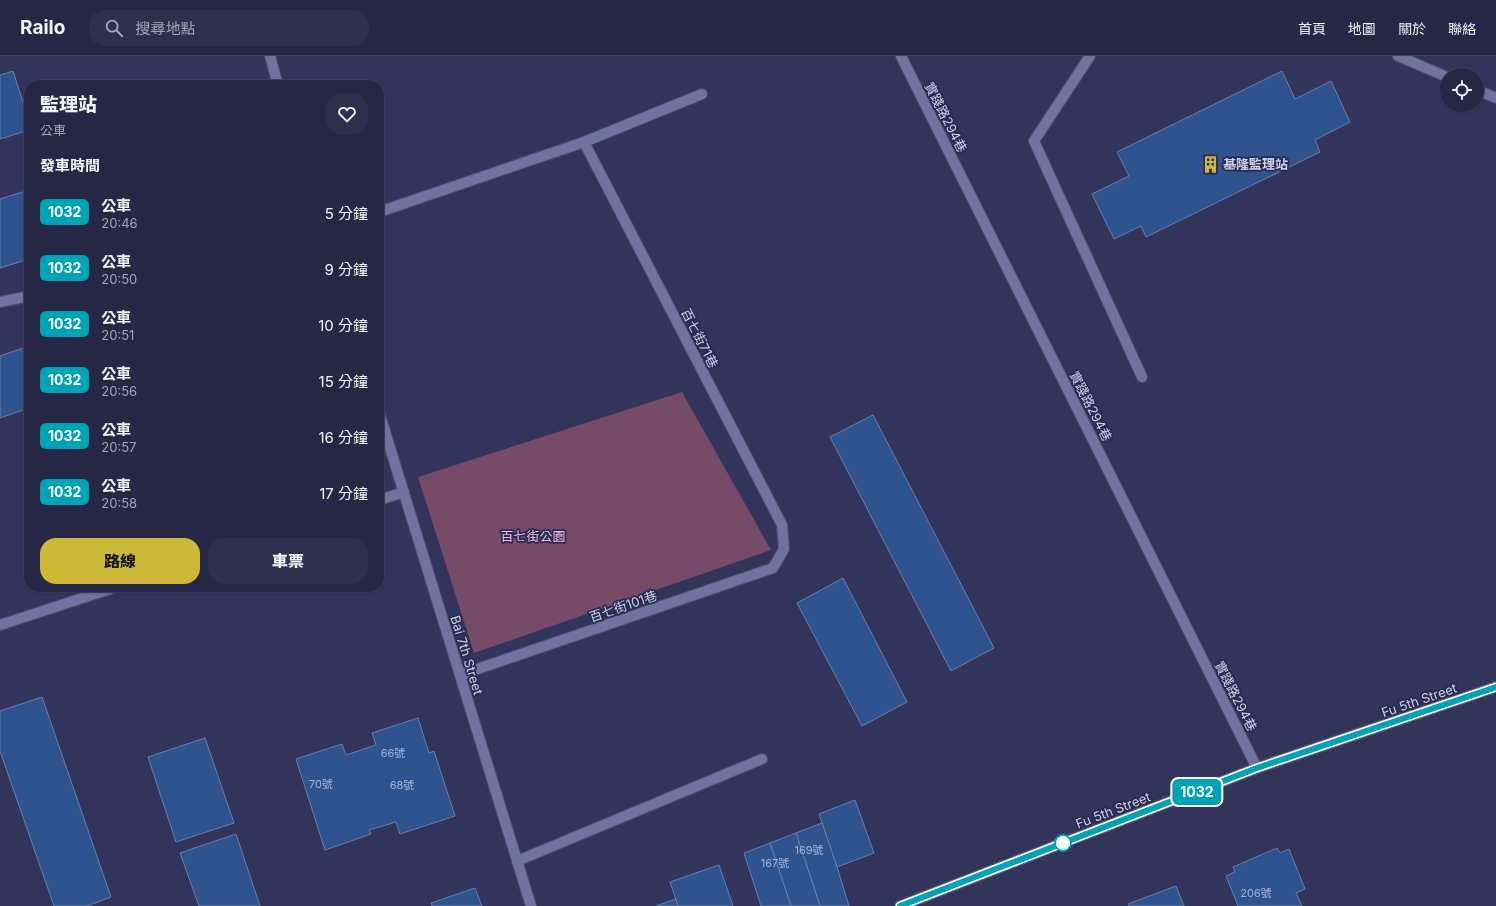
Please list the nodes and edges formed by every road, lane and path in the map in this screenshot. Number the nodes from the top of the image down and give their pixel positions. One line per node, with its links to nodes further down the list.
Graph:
1 (270, 56): 6 (street)
2 (901, 56): 24 (street, 實踐路294巷)
3 (1090, 56): 14 (street)
4 (1398, 56): 5 (street)
5 (1440, 74)
6 (277, 80)
7 (1484, 93): 9 (street)
8 (702, 94): 10 (street)
9 (1496, 98)
10 (584, 142): 11 (street); 18 (street, 百七街71巷)
11 (384, 210)
12 (24, 297): 13 (street)
13 (0, 302)
14 (1142, 377)
15 (384, 428): 16 (street, Bai 7th Street)
16 (404, 492): 17 (street); 21 (street, Bai 7th Street)
17 (384, 498)
18 (784, 549): 21 (street, 百七街101巷)
19 (101, 592): 20 (street)
20 (0, 625)
21 (460, 675): 25 (street, Bai 7th Street)
22 (1496, 687): 24 (street, Fu 5th Street)
23 (762, 759): 25 (street)
24 (1257, 768): 27 (street, Fu 5th Street)
25 (517, 861): 26 (street, Bai 7th Street)
26 (531, 906)
27 (900, 906)

